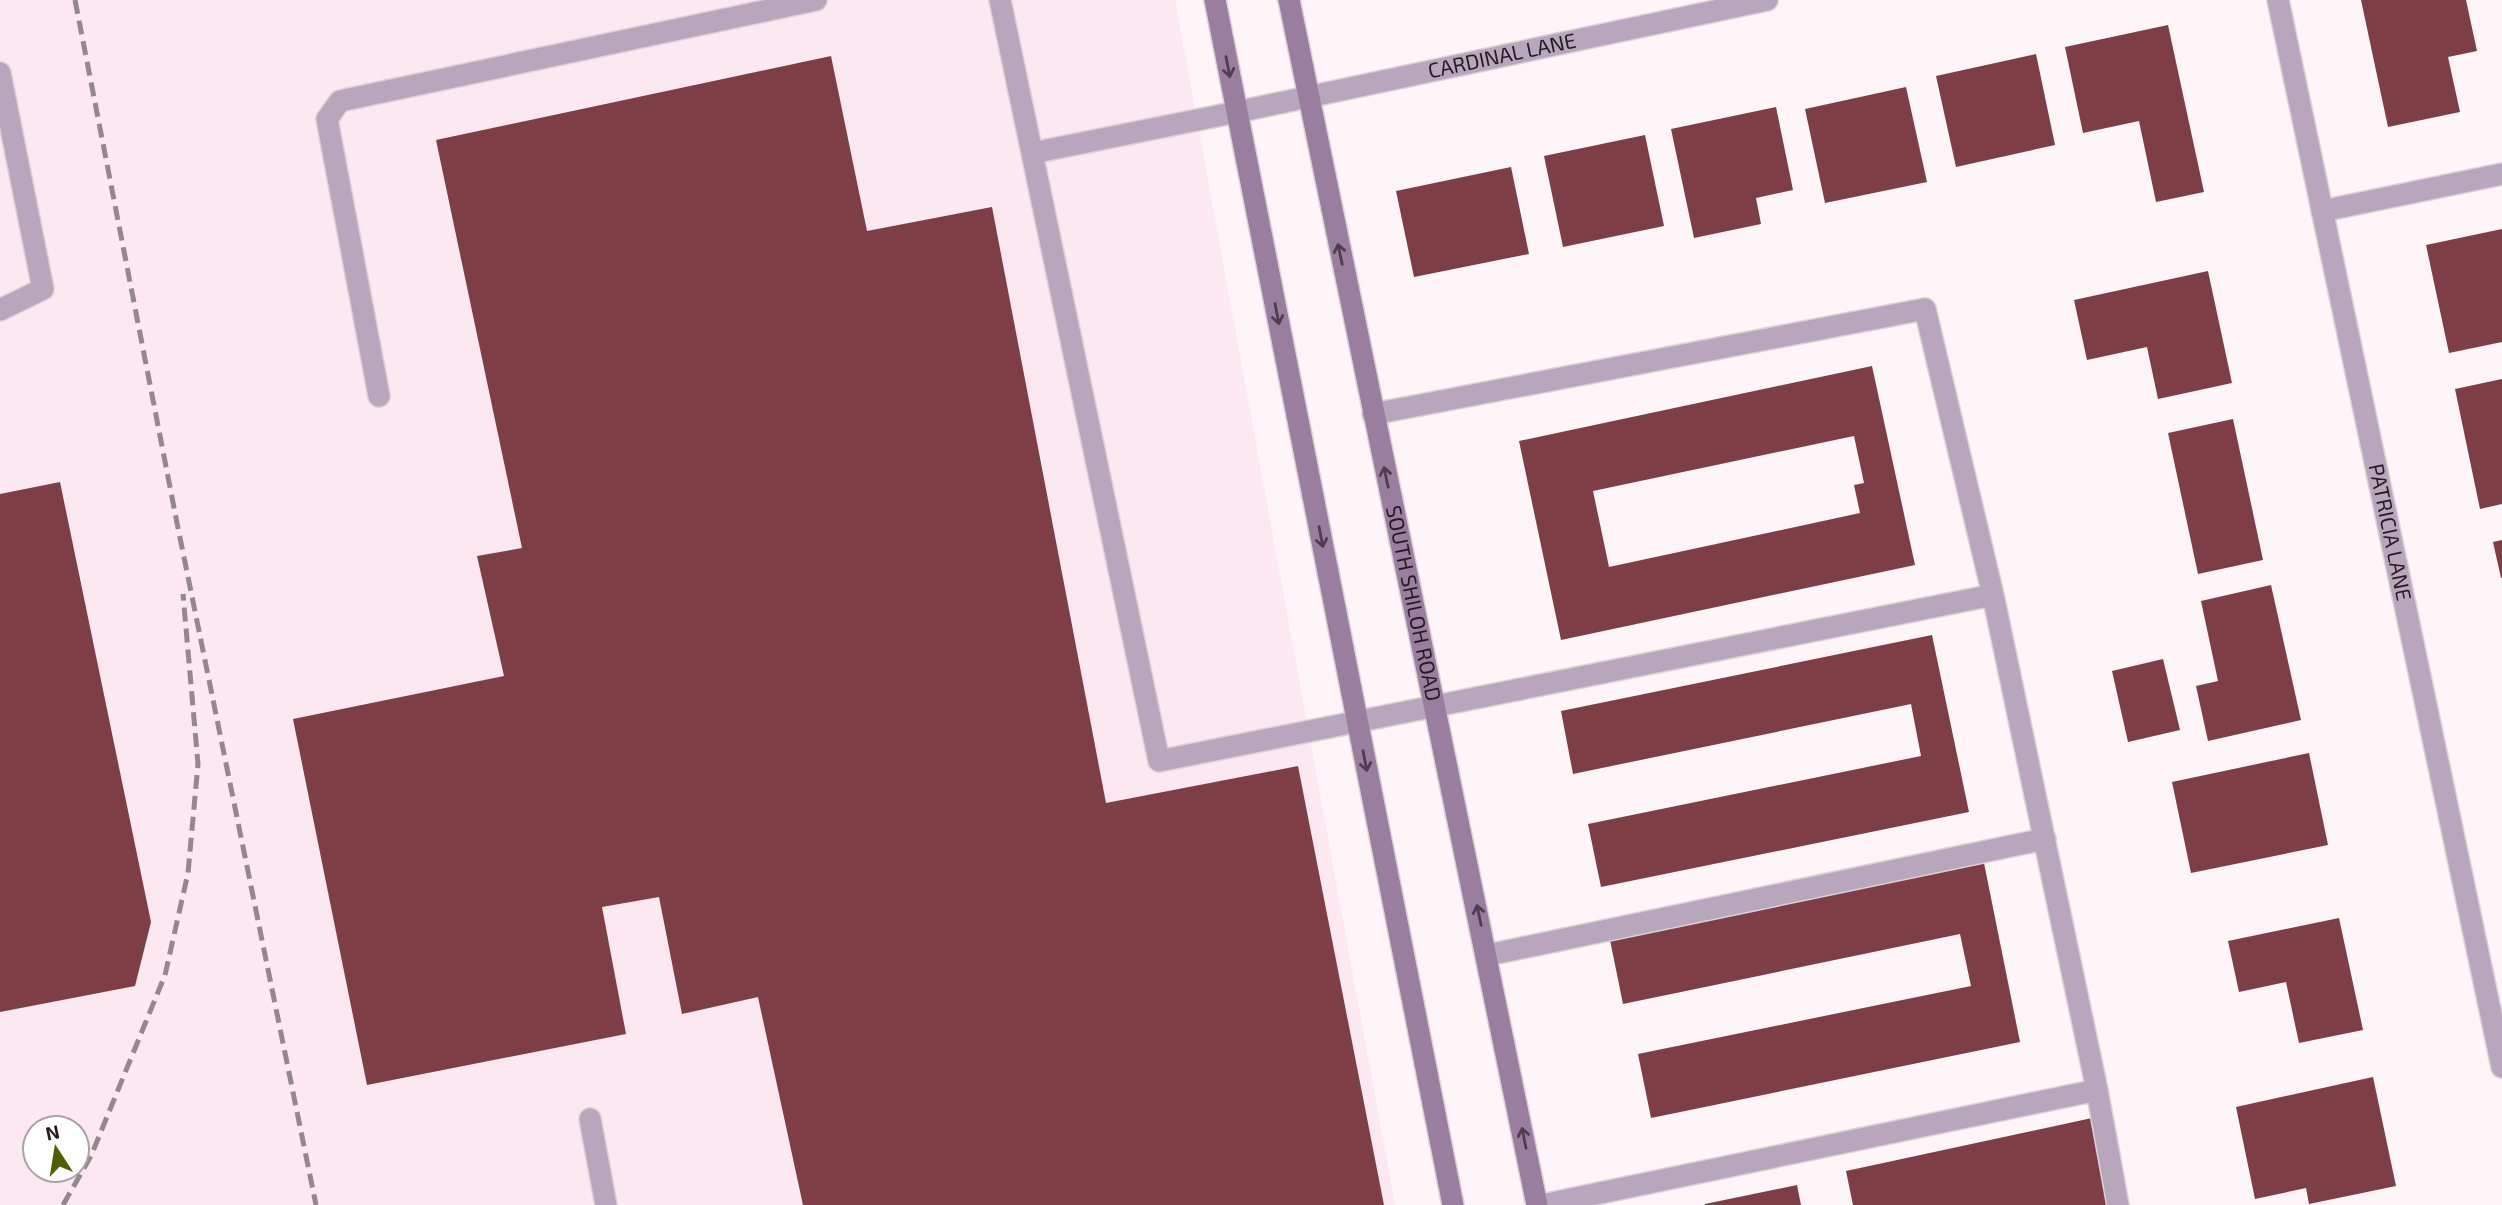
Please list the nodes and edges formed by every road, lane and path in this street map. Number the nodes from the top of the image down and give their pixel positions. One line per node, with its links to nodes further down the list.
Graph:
1 (816, 0): 14 (street)
2 (1000, 0): 10 (street)
3 (1215, 0): 9 (main road, one-way to 9)
4 (1289, 0): 8 (main road, SOUTH SHILOH ROAD)
5 (1767, 0): 8 (street, CARDINAL LANE)
6 (2278, 0): 12 (street, PATRICIA LANE)
7 (0, 73): 13 (street)
8 (1308, 96): 9 (street, CARDINAL LANE); 15 (main road, SOUTH SHILOH ROAD, one-way to 8)
9 (1237, 112): 10 (street, CARDINAL LANE); 18 (main road, one-way to 18)
10 (1032, 153): 18 (street)
11 (2502, 174): 12 (street)
12 (2322, 211): 21 (street, PATRICIA LANE)
13 (0, 310)
14 (379, 396)
15 (1373, 414): 16 (street); 17 (main road, SOUTH SHILOH ROAD, one-way to 15)
16 (1993, 595): 17 (street); 19 (street)
17 (1434, 705): 18 (street); 20 (main road, SOUTH SHILOH ROAD, one-way to 17)
18 (1357, 722): 26 (main road, one-way to 26)
19 (2045, 839): 20 (street); 22 (street)
20 (1488, 955): 27 (main road, SOUTH SHILOH ROAD, one-way to 20)
21 (2502, 1067)
22 (2097, 1090): 24 (street); 28 (street)
23 (590, 1119): 25 (street)
24 (1636, 1196): 27 (street)
25 (606, 1205)
26 (1453, 1205)
27 (1540, 1205)
28 (2118, 1205)

